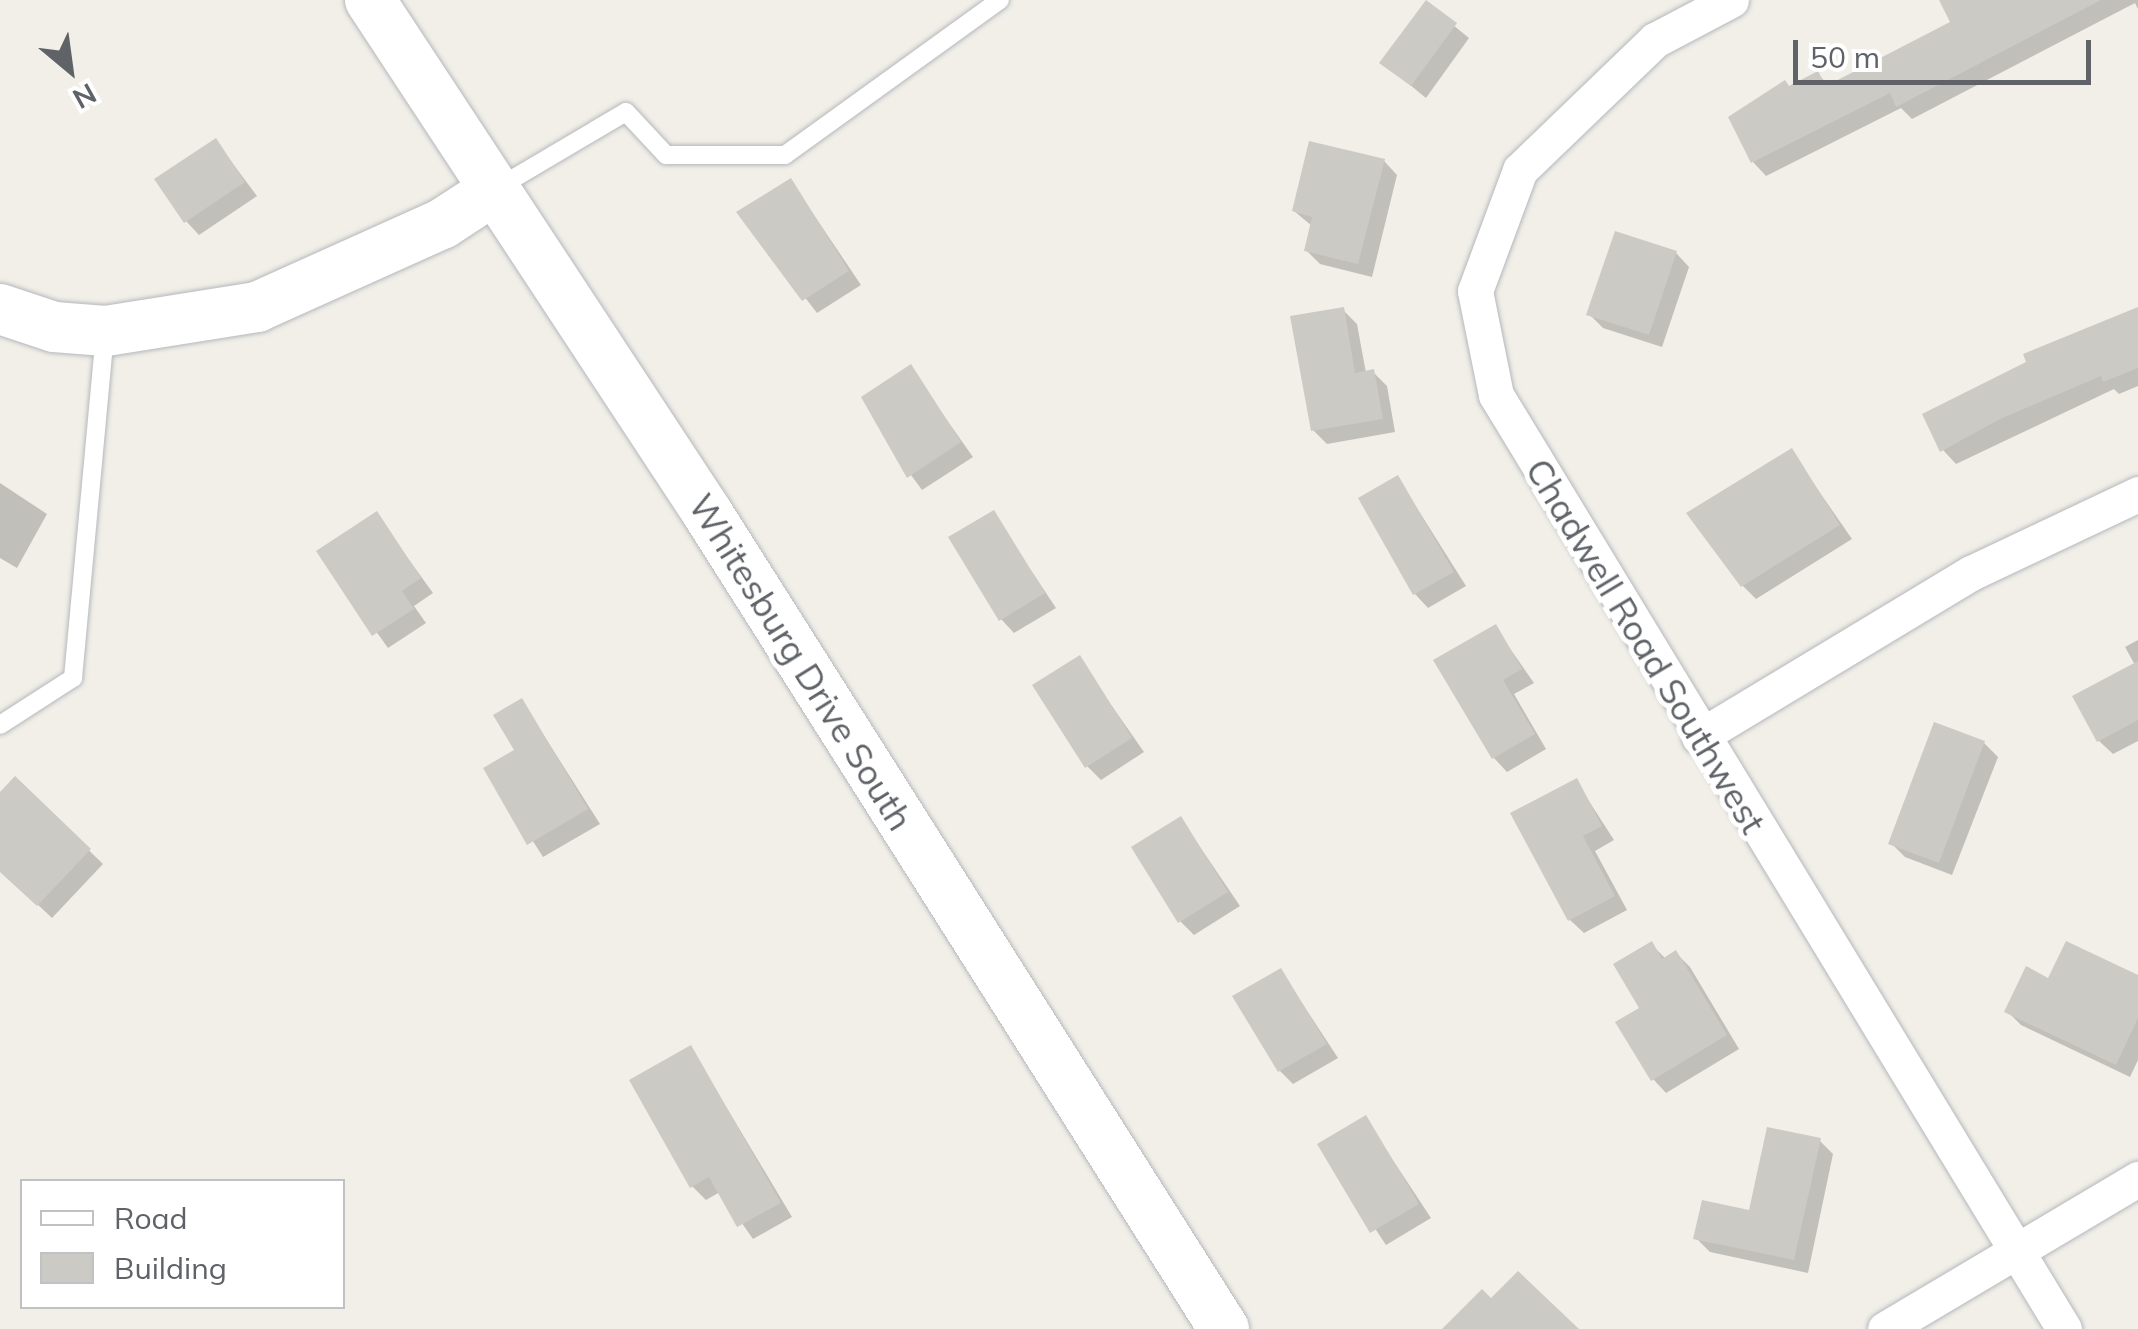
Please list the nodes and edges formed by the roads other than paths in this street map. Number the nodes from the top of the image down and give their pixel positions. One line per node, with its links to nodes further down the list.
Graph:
1 (370, 0): 4 (main road, Whitesburg Drive South)
2 (1000, 0): 4 (lane)
3 (1731, 0): 9 (street, Chadwell Road Southwest)
4 (494, 190): 6 (main road); 12 (main road, Whitesburg Drive South)
5 (0, 309): 6 (main road)
6 (106, 331): 8 (lane)
7 (2138, 494): 9 (street)
8 (0, 725)
9 (1699, 737): 11 (street, Chadwell Road Southwest)
10 (2138, 1180): 11 (street)
11 (2014, 1249): 13 (street); 14 (street, Chadwell Road Southwest)
12 (1224, 1329)
13 (1884, 1329)
14 (2064, 1329)

